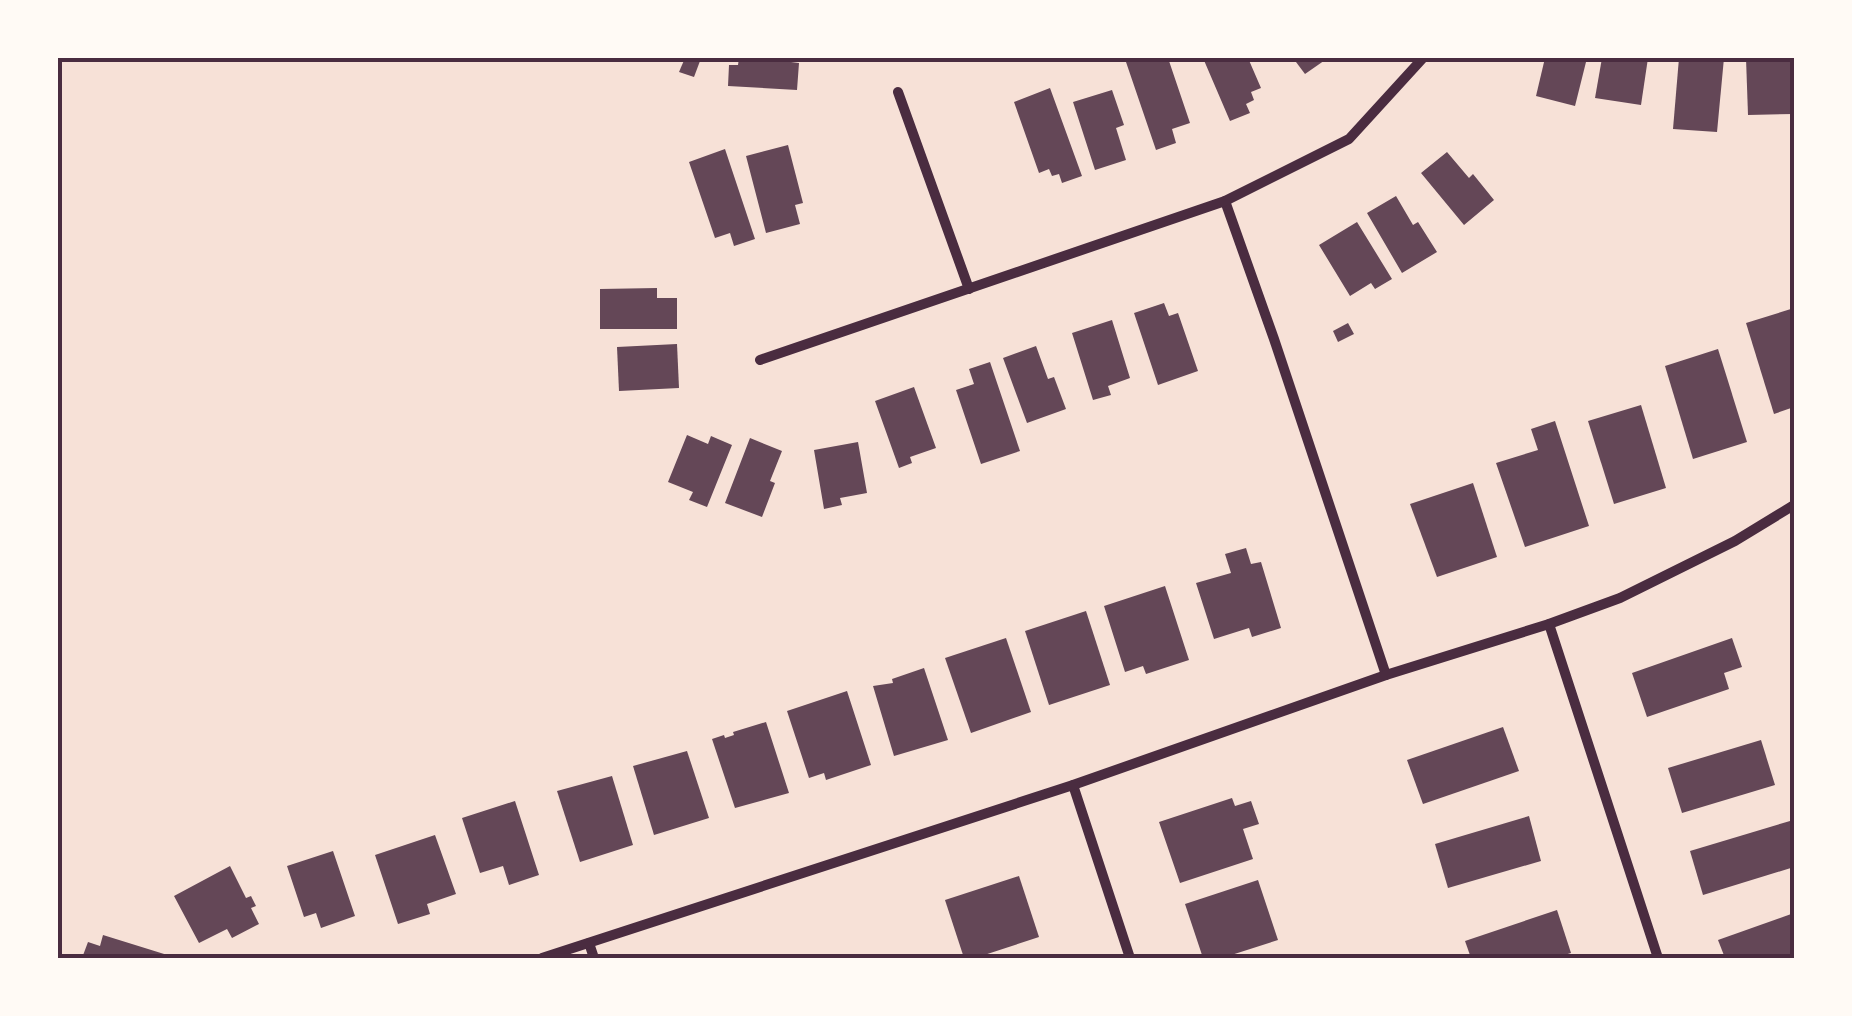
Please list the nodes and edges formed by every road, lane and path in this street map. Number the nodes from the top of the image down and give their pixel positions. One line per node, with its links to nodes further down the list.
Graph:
1 (1423, 58): 3 (street)
2 (898, 92): 4 (street)
3 (1225, 200): 4 (street); 8 (street)
4 (969, 289): 5 (street)
5 (760, 360)
6 (1794, 505): 7 (street)
7 (1549, 624): 8 (street); 14 (street)
8 (1386, 675): 9 (street)
9 (1074, 784): 10 (street); 13 (street)
10 (588, 943): 11 (street); 12 (street)
11 (542, 958)
12 (594, 958)
13 (1130, 958)
14 (1658, 958)

